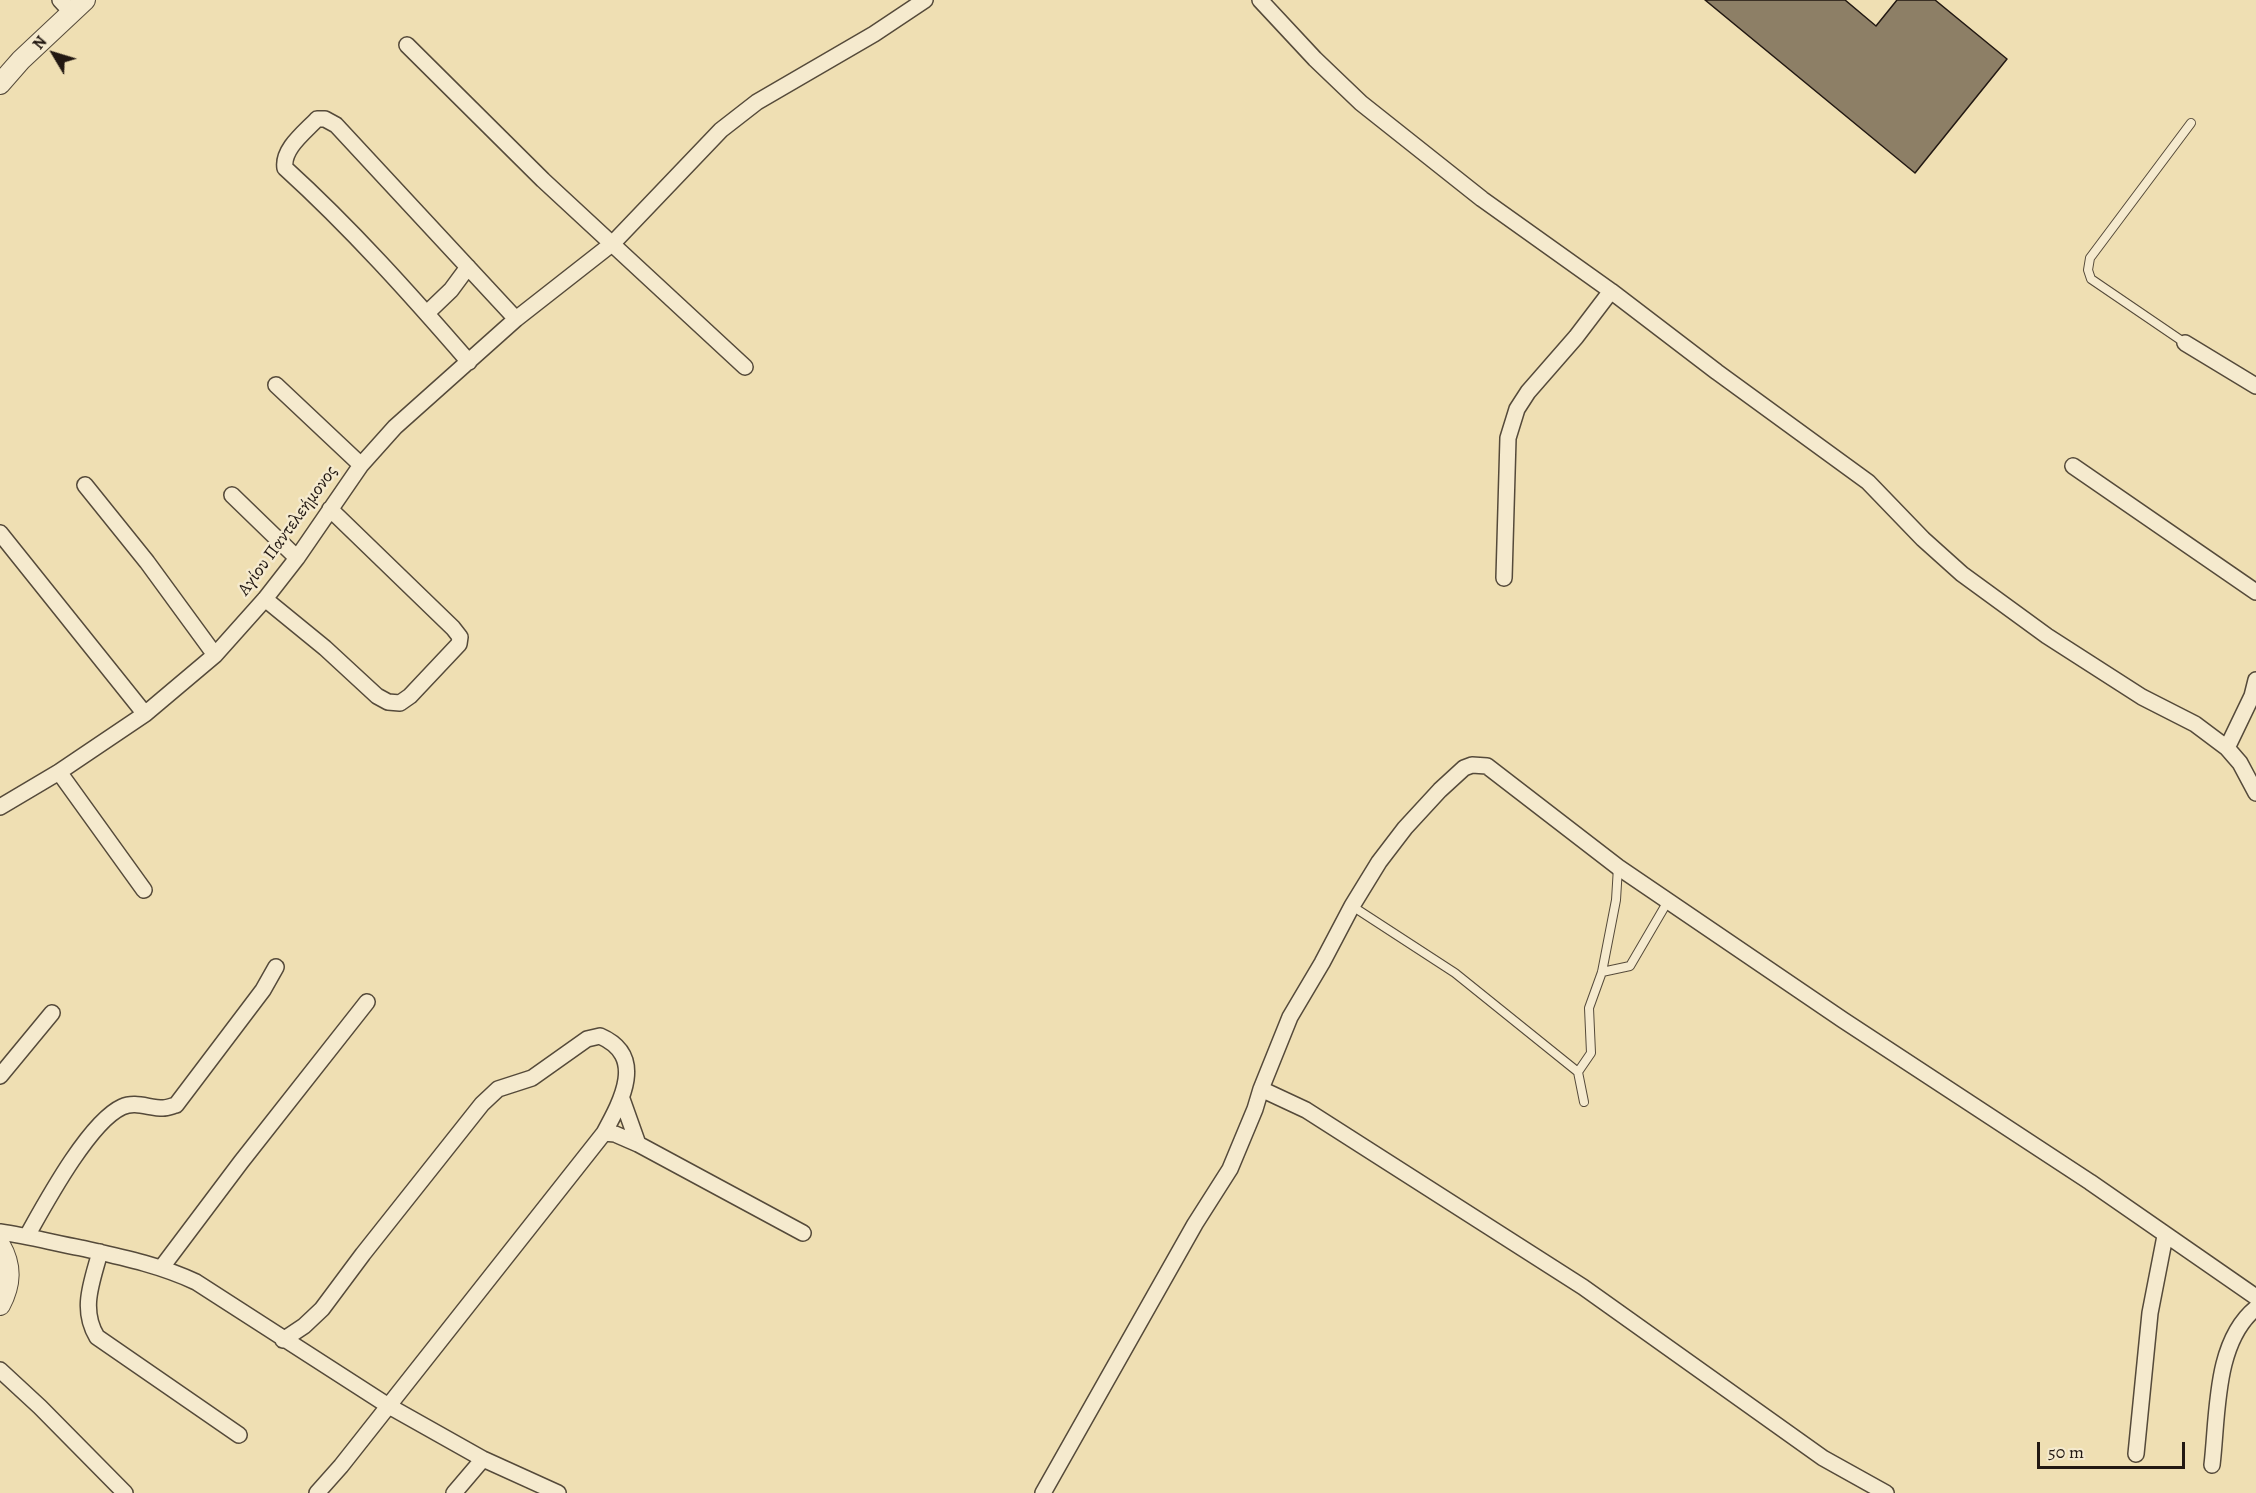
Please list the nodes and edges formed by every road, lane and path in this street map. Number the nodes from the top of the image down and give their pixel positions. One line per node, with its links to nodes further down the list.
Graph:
1 (926, 0): 7 (street, Αγίου Παντελεήμονος)
2 (1260, 0): 9 (street)
3 (72, 4): 5 (street)
4 (407, 45): 7 (street)
5 (0, 84)
6 (2192, 123): 12 (lane)
7 (613, 243): 11 (street, Αγίου Παντελεήμονος); 14 (street)
8 (468, 267): 10 (street); 10 (street); 11 (street)
9 (1611, 291): 24 (street); 30 (street)
10 (427, 314): 13 (street)
11 (516, 319): 13 (street, Αγίου Παντελεήμονος)
12 (2185, 343): 16 (street)
13 (469, 362): 17 (street, Αγίου Παντελεήμονος)
14 (745, 367)
15 (276, 385): 17 (street)
16 (2256, 386)
17 (361, 465): 21 (street, Αγίου Παντελεήμονος)
18 (2073, 466): 25 (street)
19 (85, 485): 27 (street)
20 (231, 495): 23 (street)
21 (330, 509): 23 (street, Αγίου Παντελεήμονος); 26 (street)
22 (0, 533): 29 (street)
23 (297, 558): 26 (street, Αγίου Παντελεήμονος)
24 (1504, 578)
25 (2256, 592)
26 (265, 599): 27 (street, Αγίου Παντελεήμονος)
27 (215, 655): 29 (street, Αγίου Παντελεήμονος)
28 (2256, 680): 30 (street)
29 (146, 714): 31 (street, Αγίου Παντελεήμονος)
30 (2227, 748): 32 (street)
31 (59, 772): 33 (street, Αγίου Παντελεήμονος); 35 (street)
32 (2256, 793)
33 (0, 807)
34 (1618, 867): 36 (street); 37 (street); 39 (lane)
35 (144, 890)
36 (1668, 901): 39 (lane); 52 (street)
37 (1352, 906): 42 (lane); 44 (street)
38 (276, 968): 51 (street)
39 (1602, 972): 42 (lane)
40 (367, 1002): 55 (street)
41 (52, 1014): 43 (street)
42 (1578, 1072): 46 (lane)
43 (0, 1076)
44 (1261, 1089): 70 (street); 71 (street)
45 (622, 1099): 47 (street); 48 (street); 59 (street)
46 (1584, 1102)
47 (604, 1133): 48 (street); 61 (street)
48 (638, 1144): 50 (street)
49 (0, 1232): 51 (street)
50 (803, 1233)
51 (27, 1236): 54 (street)
52 (2165, 1236): 56 (street); 63 (street)
53 (0, 1245): 57 (street)
54 (100, 1252): 55 (street); 62 (street)
55 (162, 1268): 59 (street)
56 (2256, 1297)
57 (0, 1305)
58 (2256, 1308): 65 (street)
59 (283, 1340): 61 (street)
60 (0, 1370): 66 (street)
61 (387, 1405): 64 (street); 67 (street)
62 (239, 1435)
63 (2136, 1454)
64 (483, 1459): 68 (street); 69 (street)
65 (2212, 1465)
66 (125, 1493)
67 (317, 1493)
68 (454, 1493)
69 (558, 1493)
70 (1043, 1493)
71 (1886, 1493)

